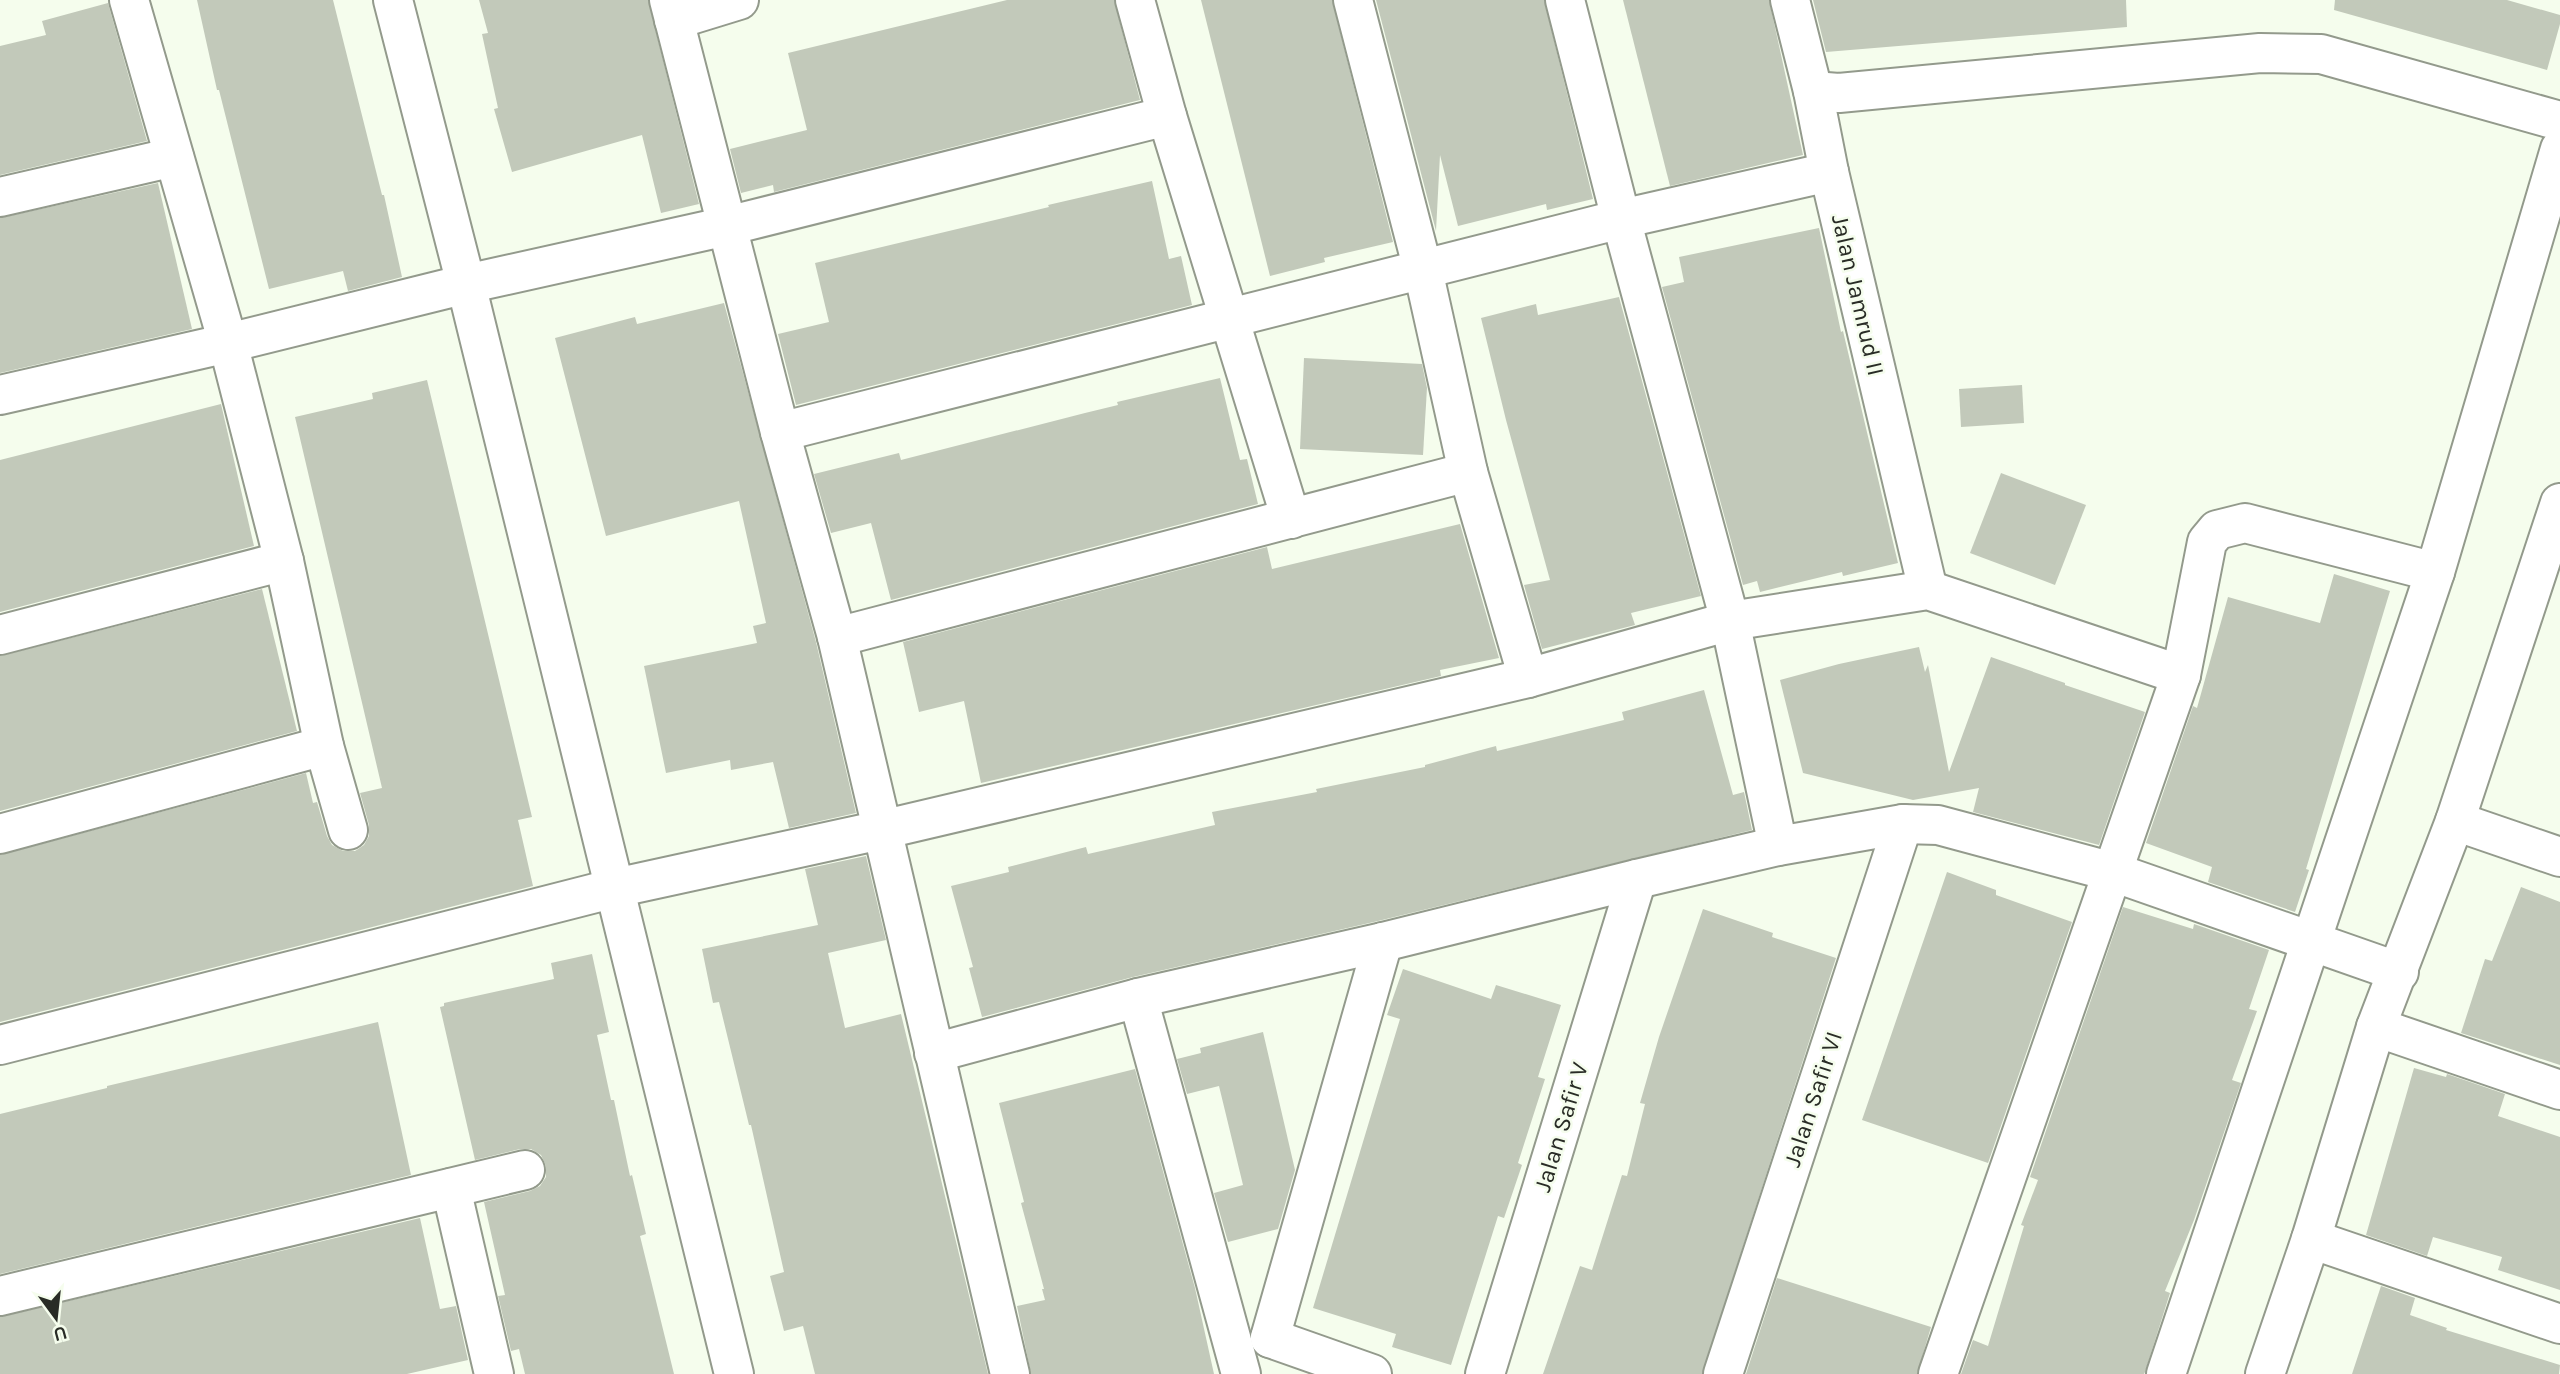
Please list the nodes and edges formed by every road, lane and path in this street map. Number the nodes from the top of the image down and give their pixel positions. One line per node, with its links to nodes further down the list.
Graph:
1 (129, 0): 13 (street)
2 (393, 0): 19 (street)
3 (739, 0): 8 (street)
4 (1135, 0): 10 (street)
5 (1353, 0): 18 (street)
6 (1565, 0): 16 (street)
7 (1790, 0): 9 (street, Jalan Jamrud II)
8 (672, 10): 17 (street)
9 (1814, 91): 11 (street); 14 (street, Jalan Jamrud II)
10 (1167, 116): 17 (street); 20 (street)
11 (2560, 121)
12 (2560, 149): 28 (street)
13 (174, 157): 15 (street); 21 (street)
14 (1829, 172): 16 (street); 29 (street, Jalan Jamrud II)
15 (0, 197)
16 (1620, 219): 18 (street); 30 (street)
17 (727, 226): 19 (street); 23 (street)
18 (1423, 270): 20 (street); 24 (street)
19 (466, 284): 21 (street); 45 (street)
20 (1228, 318): 23 (street); 26 (street)
21 (228, 343): 22 (street); 27 (street)
22 (0, 395)
23 (780, 432): 32 (street)
24 (1468, 472): 26 (street); 34 (street)
25 (2560, 503): 36 (street)
26 (1291, 519): 32 (street)
27 (284, 561): 31 (street); 35 (street)
28 (2435, 572): 33 (street); 47 (street)
29 (1928, 590): 30 (street); 33 (street)
30 (1730, 621): 34 (street); 41 (street)
31 (0, 635)
32 (837, 637): 39 (street)
33 (2181, 674): 43 (street)
34 (1528, 678): 39 (street)
35 (324, 746): 38 (street); 40 (street)
36 (2455, 821): 42 (street); 48 (street)
37 (1903, 824): 41 (street); 43 (street); 65 (street, Jalan Safir VI)
38 (348, 830)
39 (881, 830): 45 (street); 52 (street)
40 (0, 834)
41 (1778, 846): 44 (street)
42 (2560, 857)
43 (2113, 872): 47 (street); 66 (street)
44 (1637, 879): 46 (street); 64 (street, Jalan Safir V)
45 (614, 888): 51 (street); 61 (street)
46 (1383, 942): 49 (street); 59 (street)
47 (2312, 942): 48 (street); 67 (street)
48 (2399, 972): 50 (street)
49 (1138, 998): 52 (street); 59 (street)
50 (2376, 1027): 53 (street); 56 (street)
51 (0, 1045)
52 (934, 1053): 62 (street)
53 (2560, 1090)
54 (525, 1170): 55 (street)
55 (451, 1188): 57 (street); 60 (street)
56 (2311, 1239): 58 (street); 68 (street)
57 (0, 1296)
58 (2560, 1324)
59 (1248, 1353): 63 (street)
60 (494, 1374)
61 (734, 1374)
62 (1010, 1374)
63 (1372, 1374)
64 (1485, 1374)
65 (1723, 1374)
66 (1938, 1374)
67 (2166, 1374)
68 (2265, 1374)

